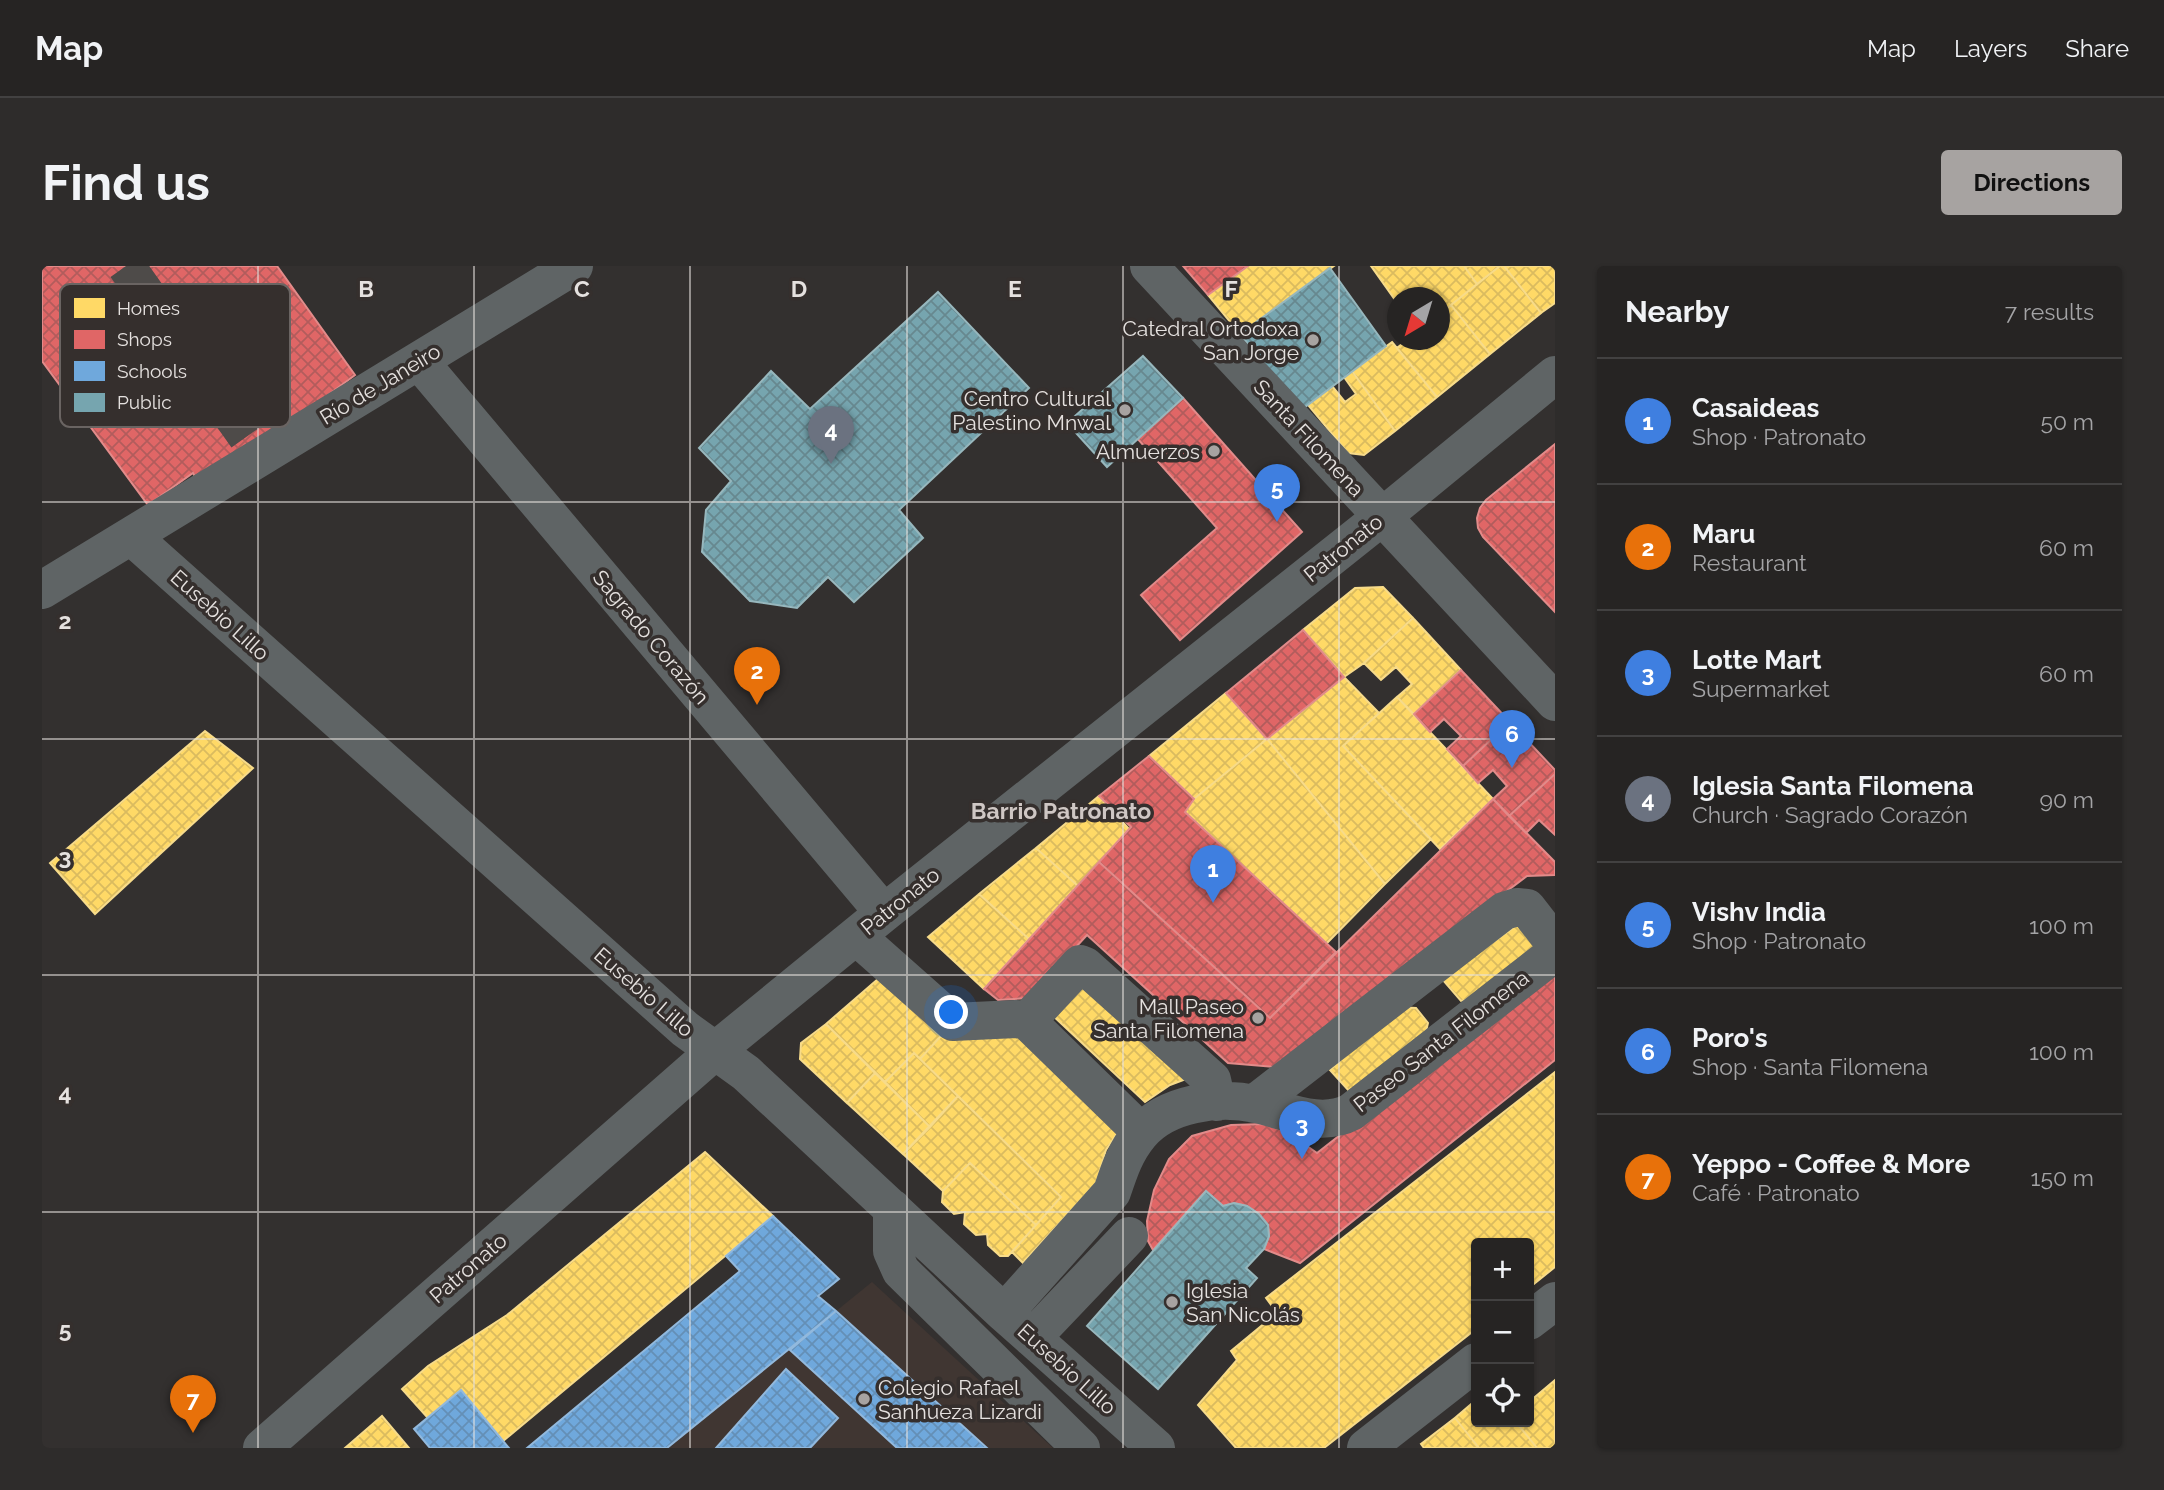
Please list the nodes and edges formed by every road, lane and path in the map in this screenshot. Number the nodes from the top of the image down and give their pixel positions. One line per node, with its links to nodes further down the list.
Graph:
1 (574, 266): 3 (street, Río de Janeiro)
2 (1149, 266): 5 (street, Santa Filomena)
3 (419, 361): 6 (street, Río de Janeiro); 9 (street, Sagrado Corazón)
4 (1555, 375): 5 (street, Patronato)
5 (1383, 516): 8 (street, Santa Filomena); 9 (street, Patronato)
6 (131, 536): 7 (street, Río de Janeiro); 13 (street, Eusebio Lillo)
7 (42, 590)
8 (1555, 702)
9 (870, 925): 12 (street, Sagrado Corazón); 13 (street, Patronato)
10 (1555, 944): 14 (street)
11 (1555, 953): 14 (street, Paseo Santa Filomena)
12 (1027, 1021): 14 (street); 15 (street)
13 (715, 1051): 16 (street, Eusebio Lillo); 23 (street, Patronato)
14 (1236, 1103): 15 (street, Paseo Santa Filomena)
15 (1141, 1132): 19 (street, Paseo Santa Filomena)
16 (892, 1209): 19 (street, Eusebio Lillo); 24 (street)
17 (1129, 1236): 21 (street)
18 (1555, 1301): 20 (street)
19 (1004, 1313): 21 (street, Eusebio Lillo)
20 (1534, 1317)
21 (1032, 1338): 25 (street, Eusebio Lillo)
22 (1473, 1364): 26 (street)
23 (262, 1448)
24 (1081, 1448)
25 (1156, 1448)
26 (1366, 1448)

